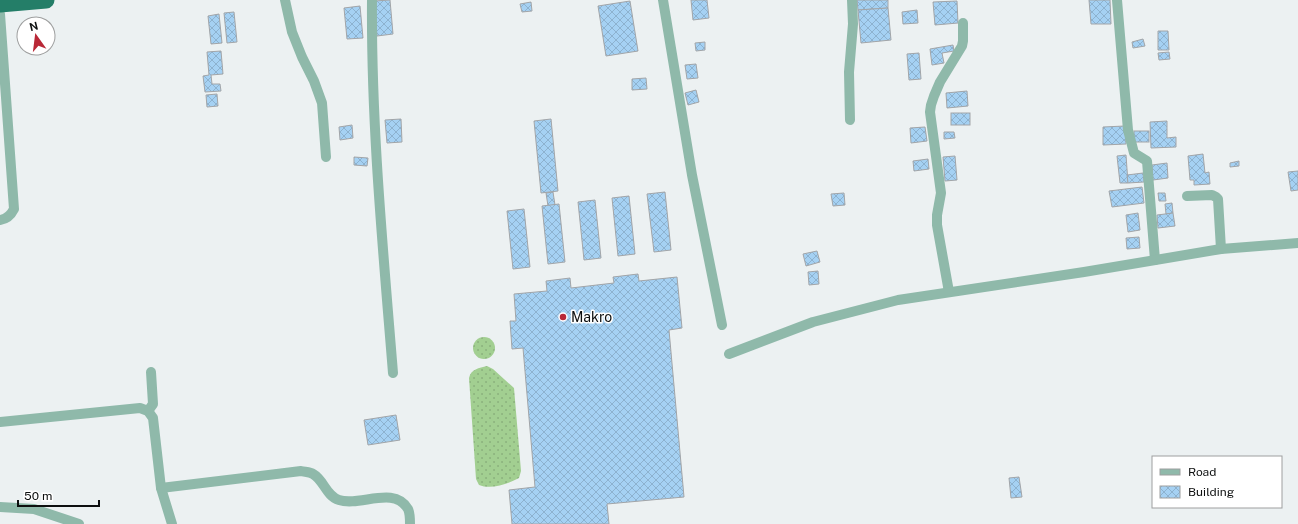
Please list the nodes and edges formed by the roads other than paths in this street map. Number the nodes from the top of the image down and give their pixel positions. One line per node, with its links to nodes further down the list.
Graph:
1 (46, 0): 7 (highway)
2 (285, 0): 11 (street)
3 (372, 0): 21 (street)
4 (663, 0): 18 (street)
5 (852, 0): 10 (street)
6 (1117, 0): 16 (street)
7 (0, 4)
8 (0, 14): 13 (street)
9 (963, 24): 17 (street)
10 (850, 120)
11 (326, 157)
12 (1187, 196): 15 (street)
13 (0, 220)
14 (1298, 243): 15 (street)
15 (1221, 249): 16 (street)
16 (1155, 260): 17 (street)
17 (949, 292): 19 (street)
18 (722, 325)
19 (729, 354)
20 (151, 372): 22 (street)
21 (393, 373)
22 (148, 411): 23 (street); 24 (street)
23 (0, 422)
24 (161, 488): 27 (street); 28 (street)
25 (0, 507): 26 (street)
26 (79, 524)
27 (172, 524)
28 (410, 524)

